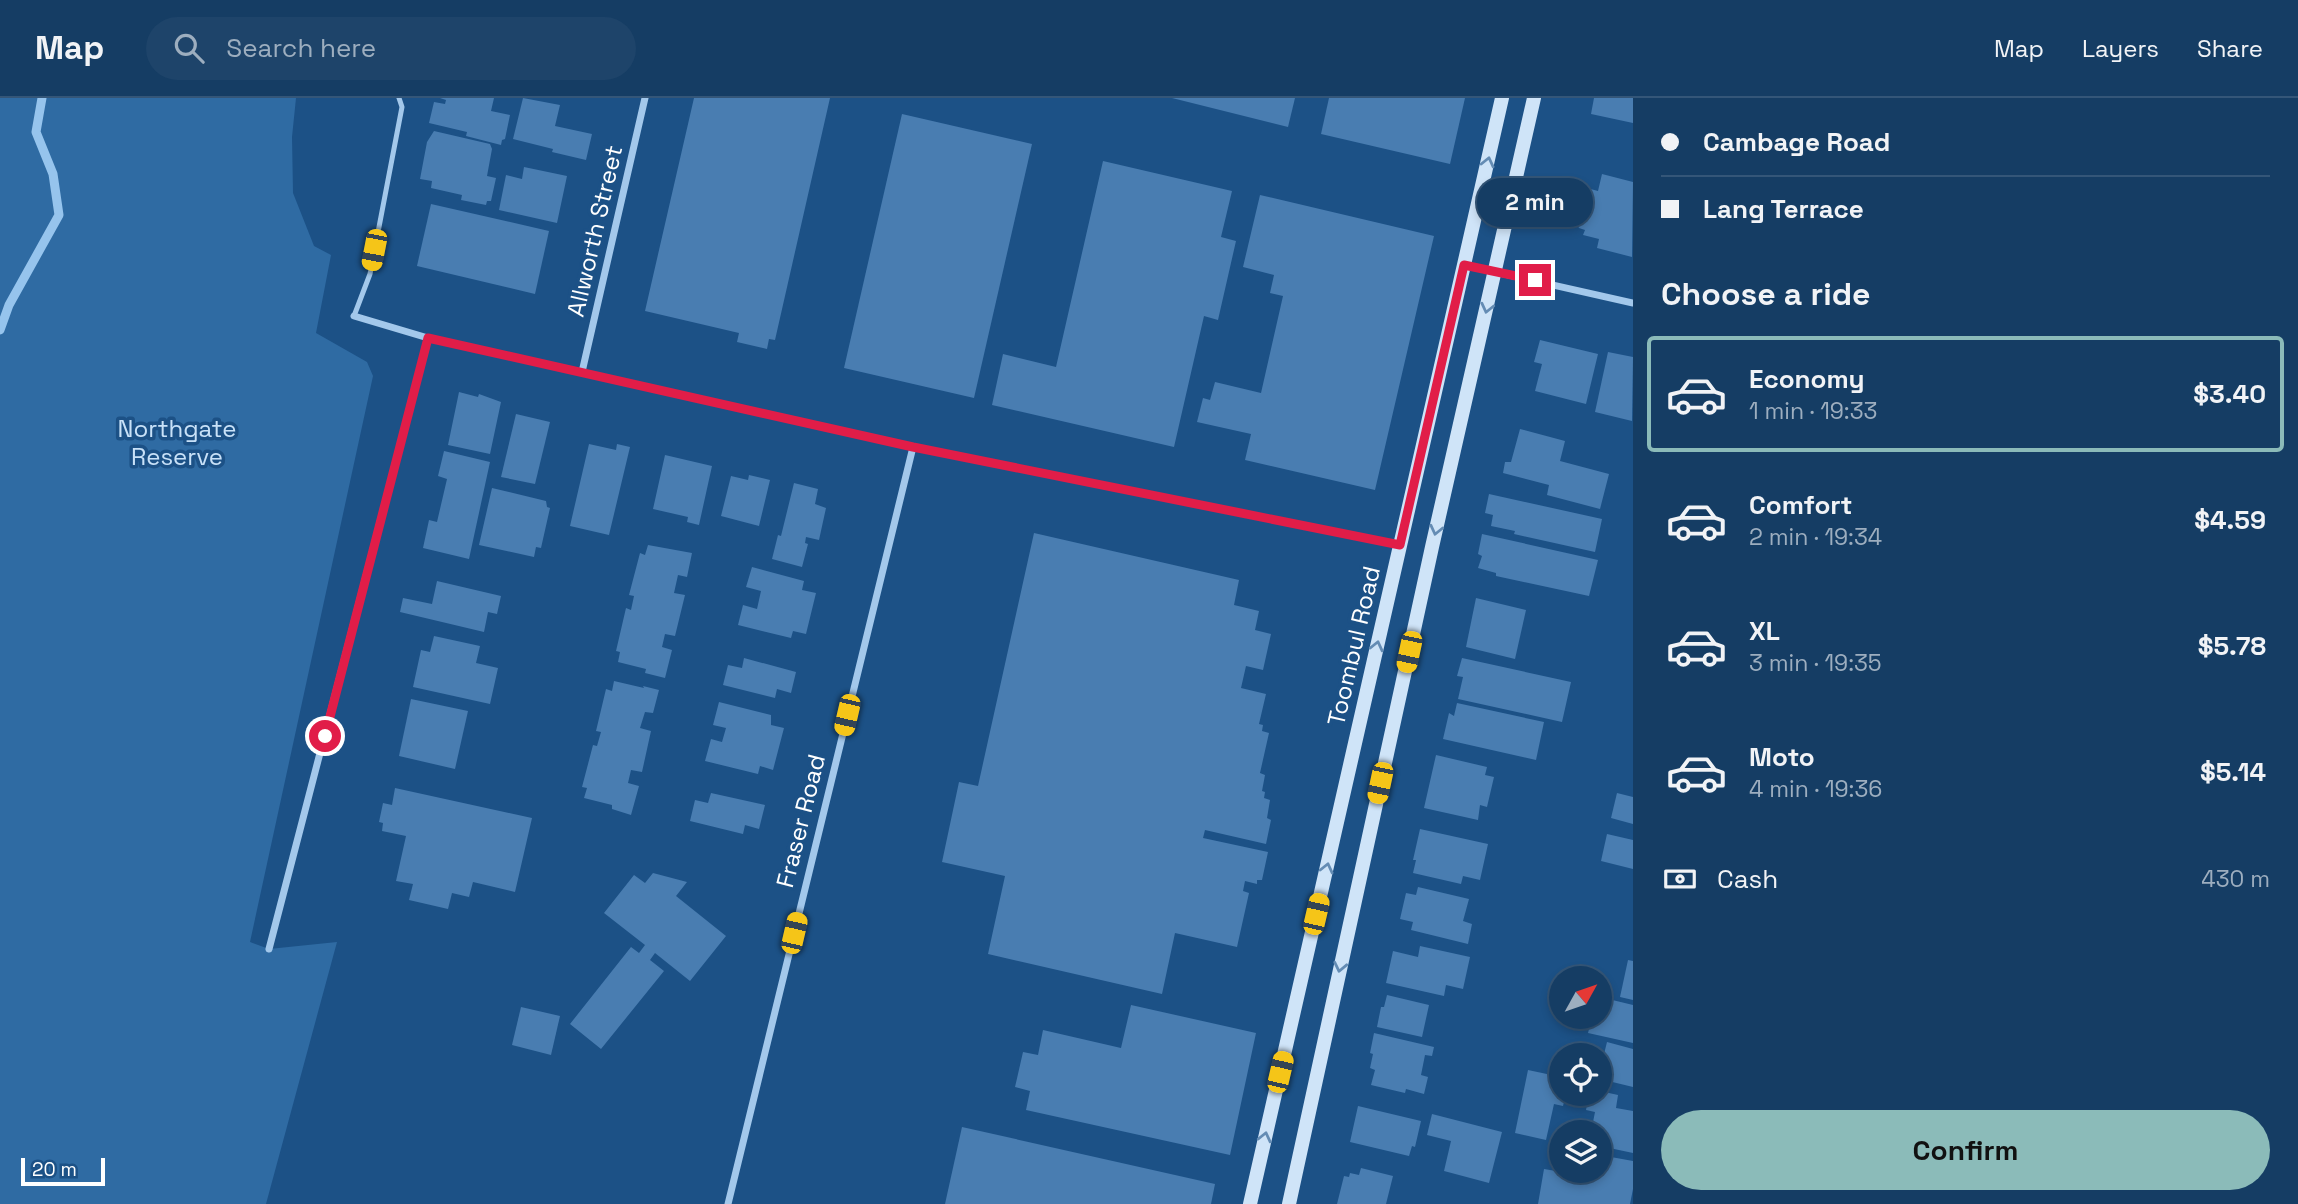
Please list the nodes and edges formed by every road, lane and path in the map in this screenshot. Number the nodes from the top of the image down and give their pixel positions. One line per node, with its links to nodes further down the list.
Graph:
1 (399, 98): 8 (lane)
2 (645, 98): 10 (street, Allworth Street)
3 (1502, 98): 5 (main road, Toombul Road, one-way to 3)
4 (1534, 98): 6 (main road)
5 (1464, 265): 6 (street); 12 (main road, Toombul Road)
6 (1495, 272): 7 (street); 16 (main road, one-way to 16)
7 (1633, 303)
8 (354, 316): 9 (street)
9 (428, 338): 10 (street); 13 (street)
10 (583, 372): 11 (street)
11 (913, 447): 12 (street); 14 (street, Fraser Road)
12 (1400, 545): 15 (main road, Toombul Road, one-way to 12)
13 (269, 949)
14 (728, 1204)
15 (1250, 1204)
16 (1289, 1204)

